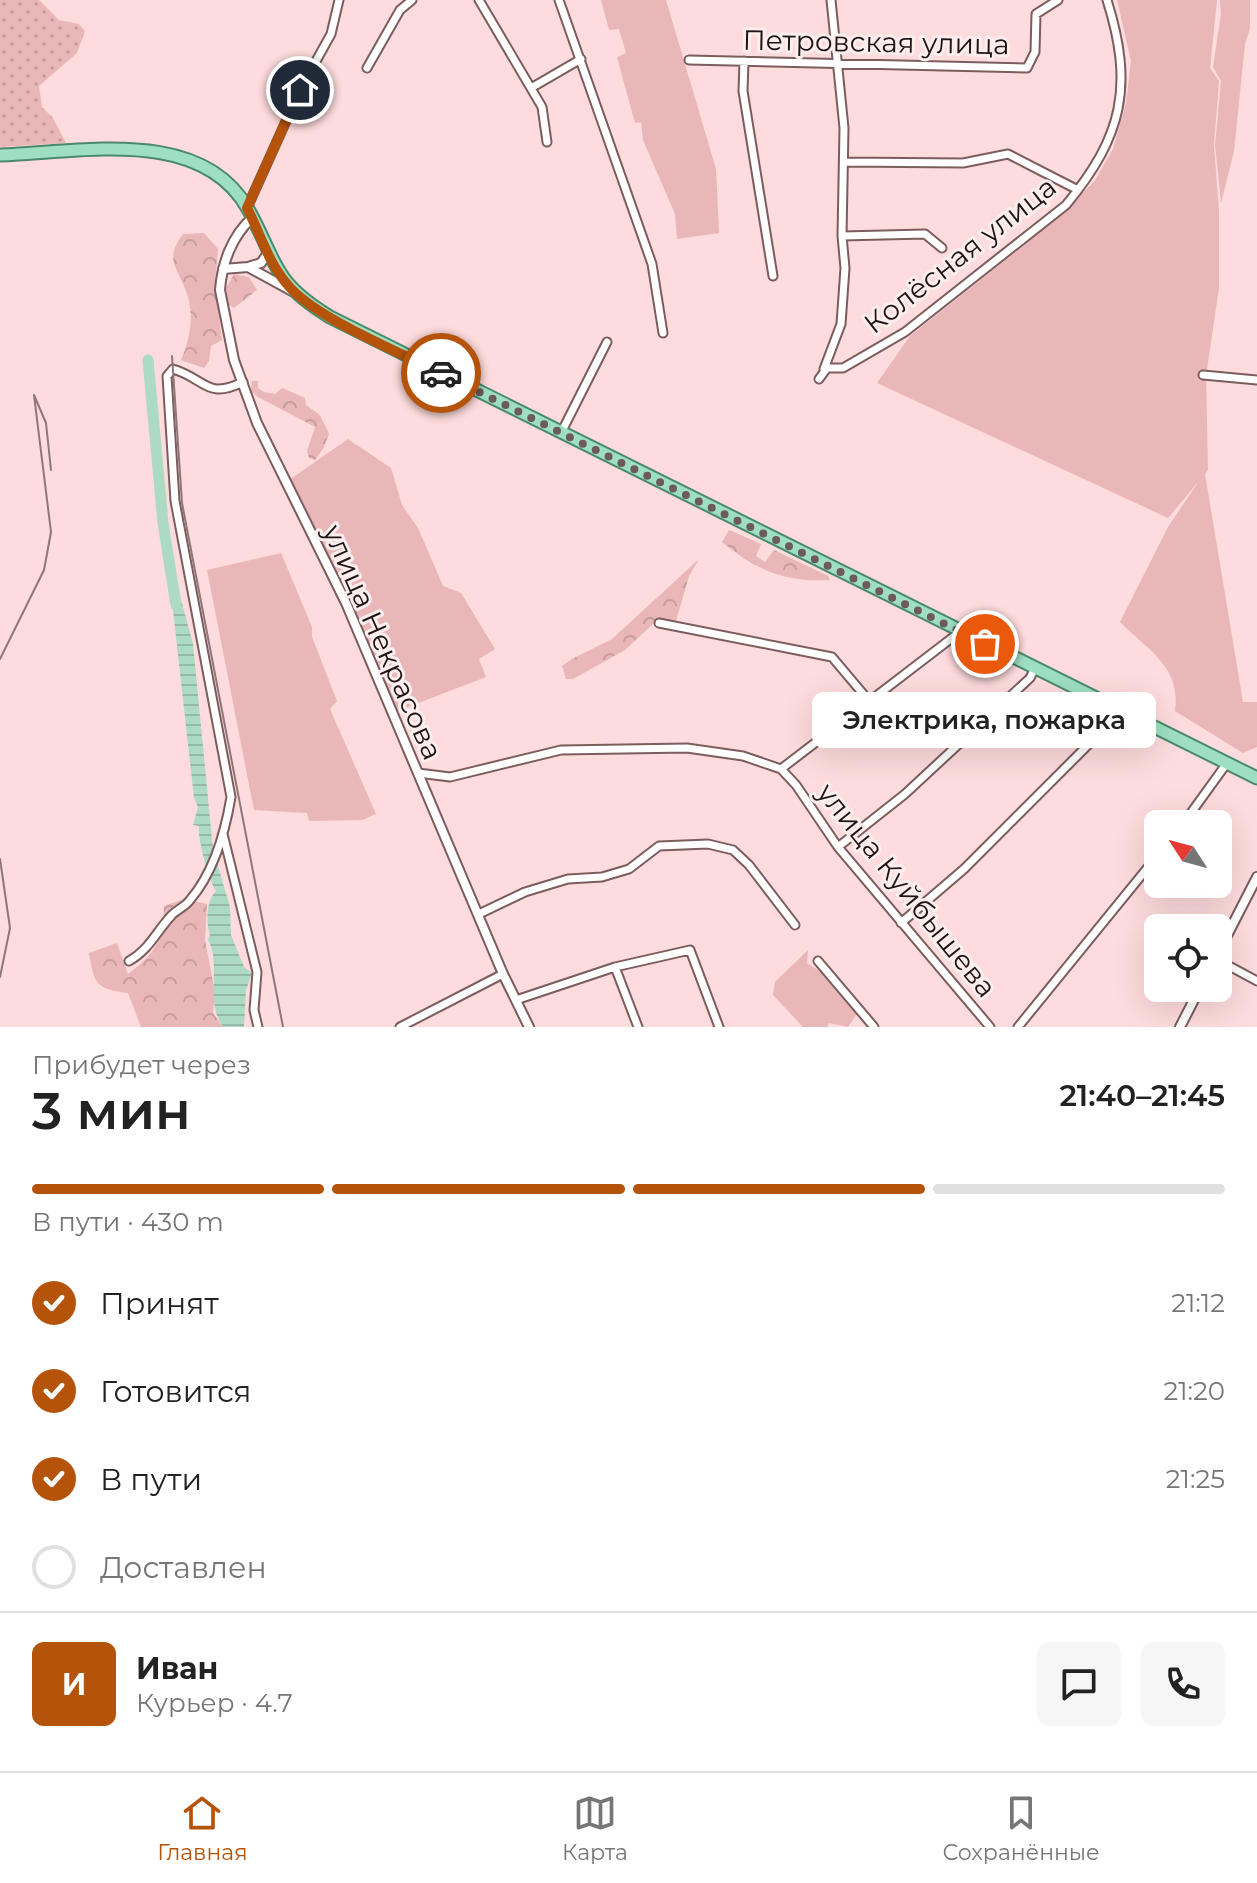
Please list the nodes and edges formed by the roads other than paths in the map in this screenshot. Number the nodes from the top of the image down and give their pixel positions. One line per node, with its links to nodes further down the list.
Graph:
1 (339, 0): 18 (street)
2 (412, 0): 12 (street)
3 (479, 0): 13 (street)
4 (559, 0): 8 (street)
5 (831, 0): 11 (street)
6 (1058, 0): 11 (street, Петровская улица)
7 (1107, 0): 17 (street, Колёсная улица)
8 (581, 59): 13 (street); 26 (street)
9 (689, 60): 10 (street, Петровская улица)
10 (744, 61): 11 (street, Петровская улица); 24 (street)
11 (836, 63): 16 (street)
12 (367, 68)
13 (531, 88): 14 (street)
14 (547, 142)
15 (0, 155): 18 (main road)
16 (844, 162): 17 (street); 19 (street)
17 (1078, 190): 19 (street, Колёсная улица)
18 (250, 213): 21 (main road); 23 (street)
19 (842, 236): 20 (street)
20 (942, 248)
21 (268, 253): 22 (street); 25 (main road)
22 (248, 267): 23 (street); 25 (street)
23 (223, 269): 30 (street, улица Некрасова)
24 (773, 276)
25 (293, 292): 31 (main road)
26 (663, 333)
27 (607, 342): 31 (street)
28 (1203, 375): 29 (street)
29 (1257, 380)
30 (243, 382): 39 (street, улица Некрасова); 42 (street)
31 (560, 433): 33 (main road)
32 (659, 623): 35 (street)
33 (961, 631): 34 (main road); 35 (street)
34 (1035, 668): 36 (main road); 43 (street)
35 (870, 702): 38 (street)
36 (1122, 711): 37 (main road); 47 (street)
37 (1227, 763): 40 (main road); 41 (street)
38 (781, 769): 39 (street, улица Куйбышева); 43 (street, улица Куйбышева)
39 (418, 773): 46 (street, улица Некрасова)
40 (1257, 778)
41 (1193, 810)
42 (223, 833): 50 (street); 58 (street)
43 (838, 847): 47 (street, улица Куйбышева)
44 (1144, 872): 65 (street)
45 (1257, 877): 49 (street)
46 (479, 914): 48 (street); 54 (street, улица Некрасова)
47 (901, 923): 64 (street, улица Куйбышева)
48 (795, 925)
49 (1232, 926)
50 (129, 961)
51 (818, 961): 63 (street)
52 (615, 967): 56 (street); 61 (street); 62 (street)
53 (1232, 968): 55 (street)
54 (503, 974): 56 (street, улица Некрасова); 59 (street)
55 (1257, 981)
56 (516, 1000): 60 (street, улица Некрасова)
57 (1193, 1002): 66 (street)
58 (258, 1027)
59 (400, 1027)
60 (529, 1027)
61 (638, 1027)
62 (719, 1027)
63 (874, 1027)
64 (990, 1027)
65 (1018, 1027)
66 (1180, 1027)

